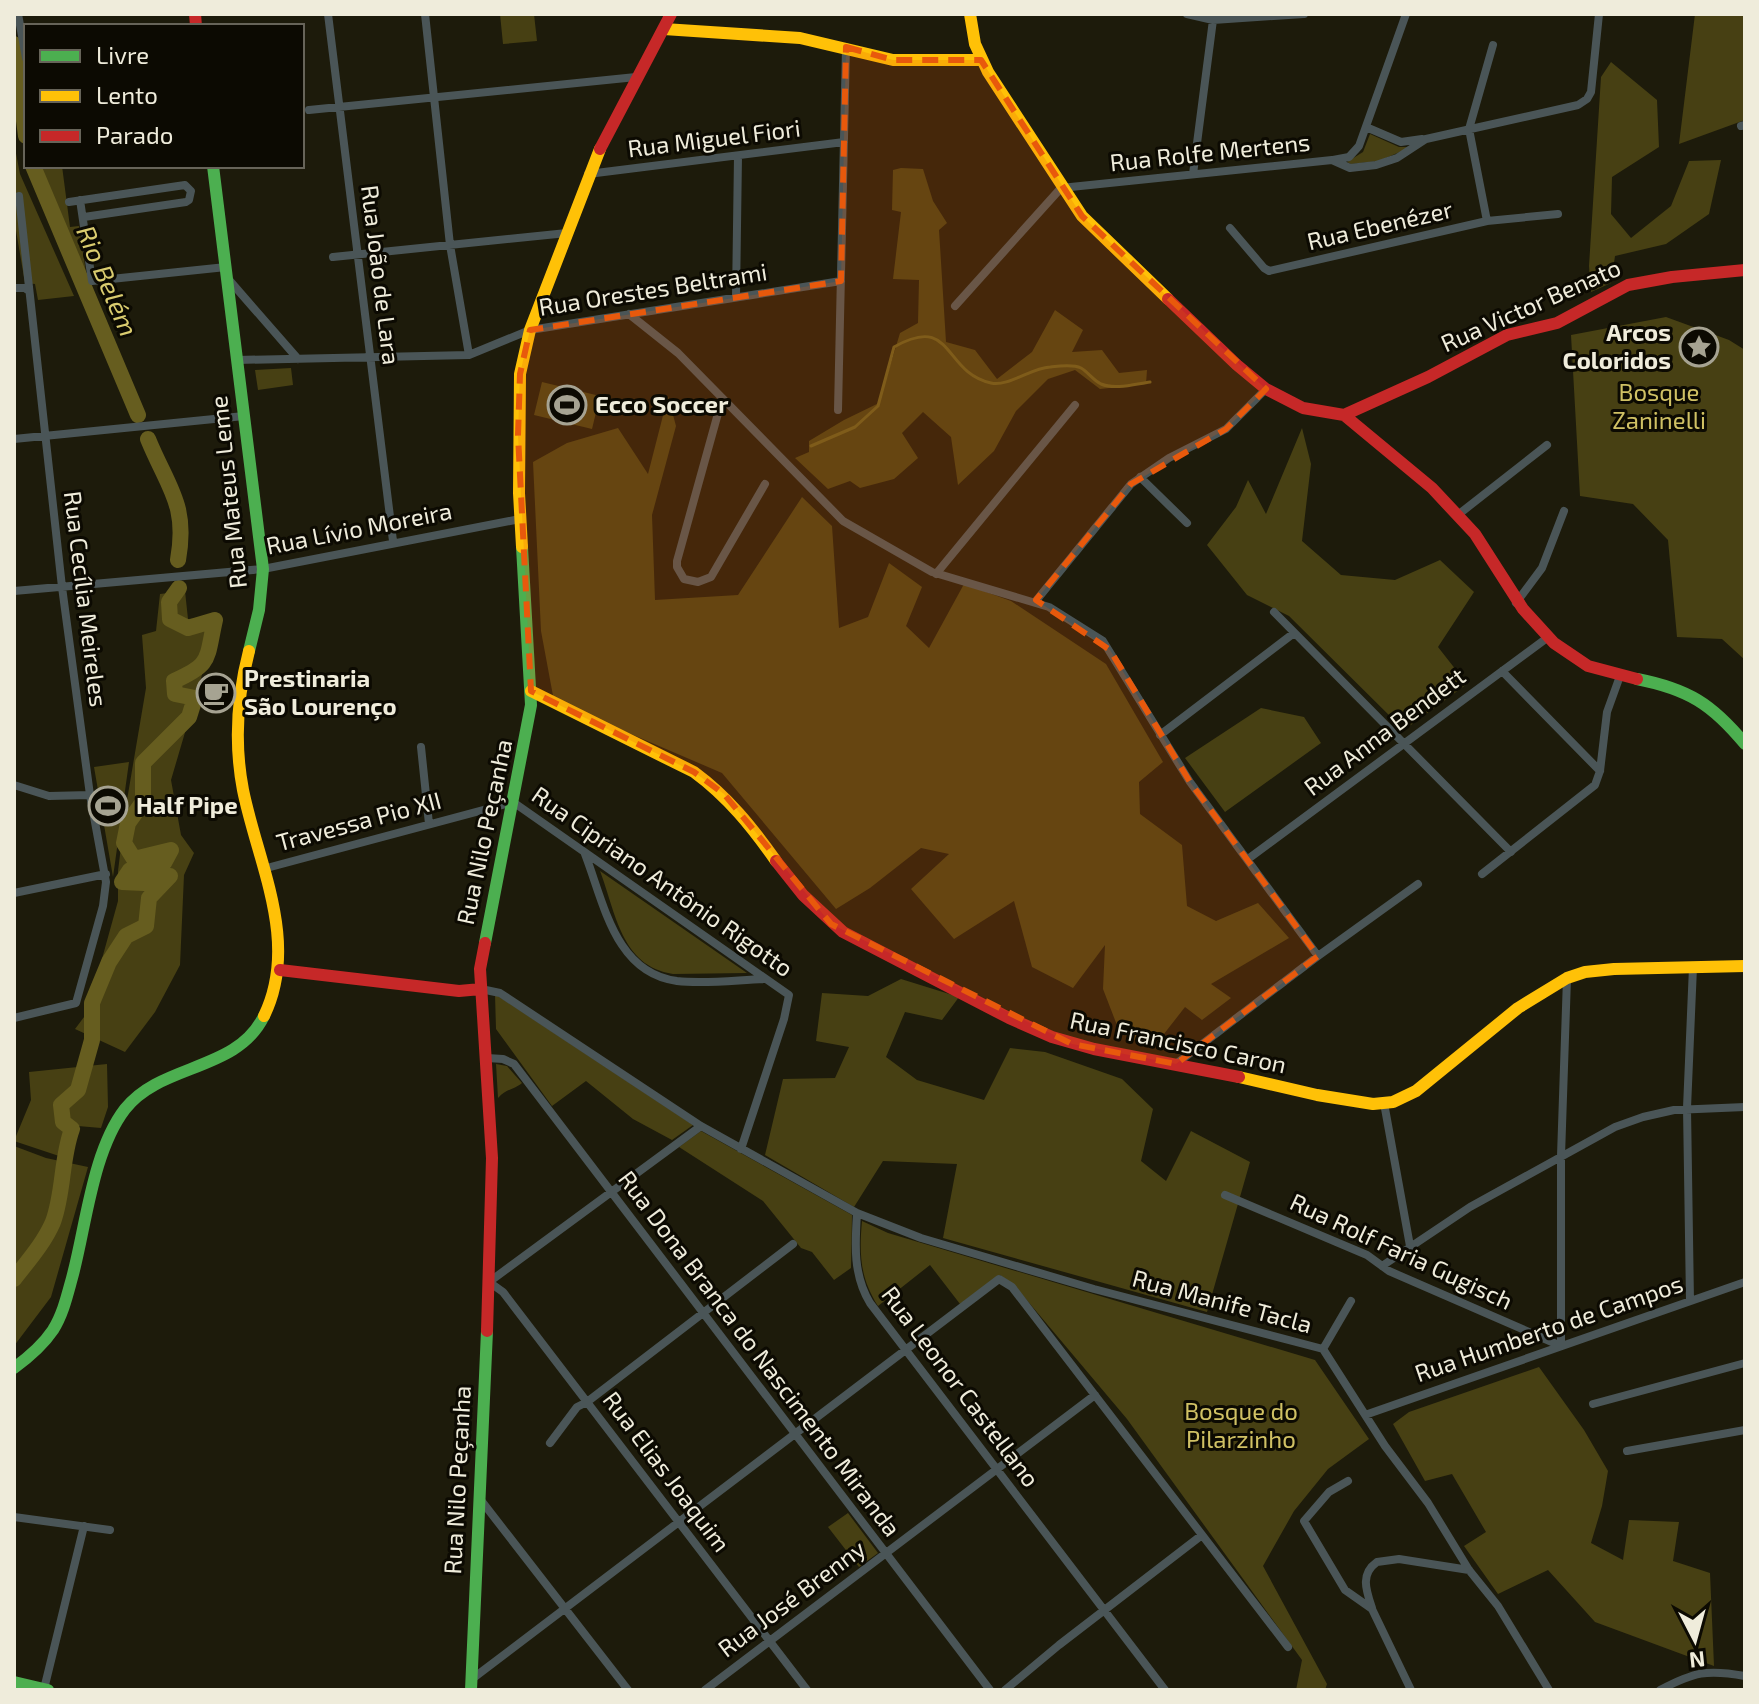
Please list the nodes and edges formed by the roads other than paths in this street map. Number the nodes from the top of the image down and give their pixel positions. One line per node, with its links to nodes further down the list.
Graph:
1 (18, 14): 13 (street)
2 (328, 14): 18 (street, Rua João de Lara)
3 (425, 14): 17 (street)
4 (671, 14): 11 (street, Rua Nilo Peçanha)
5 (970, 14): 15 (street)
6 (1187, 14): 10 (street)
7 (1304, 14): 10 (street)
8 (1406, 14): 20 (street)
9 (1599, 14): 21 (street, Rua Rolfe Mertens)
10 (1213, 20): 28 (street)
11 (664, 29): 14 (street); 16 (street, Rua Nilo Peçanha)
12 (1493, 45): 21 (street)
13 (24, 47)
14 (846, 47): 15 (street); 23 (street)
15 (981, 60): 29 (street)
16 (636, 77): 17 (street); 27 (street, Rua Nilo Peçanha)
17 (434, 97): 18 (street); 38 (street)
18 (339, 107): 19 (street); 39 (street, Rua João de Lara)
19 (309, 110)
20 (1366, 127): 22 (street); 25 (street)
21 (1469, 129): 22 (street, Rua Rolfe Mertens); 35 (street)
22 (1426, 139): 25 (street, Rua Rolfe Mertens)
23 (844, 142): 24 (street, Rua Miguel Fiori); 43 (street)
24 (738, 156): 27 (street, Rua Miguel Fiori); 46 (street)
25 (1332, 160): 28 (street, Rua Rolfe Mertens)
26 (213, 168): 42 (street, Rua Mateus Leme)
27 (588, 174): 37 (street, Rua Nilo Peçanha)
28 (1193, 174): 29 (street, Rua Rolfe Mertens)
29 (1061, 188): 47 (street); 54 (street)
30 (19, 196): 45 (street, Rua Cecília Meireles)
31 (80, 200): 32 (street); 34 (street); 34 (street)
32 (69, 202)
33 (1558, 214): 35 (street, Rua Ebenézer)
34 (84, 217): 42 (street)
35 (1487, 221): 36 (street, Rua Ebenézer)
36 (1230, 228)
37 (567, 233): 38 (street); 49 (street, Rua Nilo Peçanha)
38 (450, 245): 39 (street); 50 (street)
39 (357, 254): 40 (street); 51 (street, Rua João de Lara)
40 (333, 257)
41 (1745, 270): 58 (street, Rua Victor Benato)
42 (226, 272): 52 (street); 53 (street, Rua Mateus Leme)
43 (841, 281): 46 (street, Rua Orestes Beltrami); 57 (street)
44 (14, 288): 45 (street)
45 (29, 291): 60 (street, Rua Cecília Meireles)
46 (736, 297): 48 (street, Rua Orestes Beltrami)
47 (955, 306)
48 (629, 314): 49 (street, Rua Orestes Beltrami); 55 (street)
49 (530, 330): 50 (street, Rua Orestes Beltrami); 67 (street, Rua Nilo Peçanha)
50 (469, 355): 51 (street, Rua Orestes Beltrami)
51 (370, 358): 52 (street, Rua Orestes Beltrami); 69 (street, Rua João de Lara)
52 (298, 359): 53 (street, Rua Orestes Beltrami)
53 (237, 360): 59 (street, Rua Mateus Leme)
54 (1266, 389): 58 (street); 63 (street)
55 (722, 399): 64 (street); 71 (street)
56 (1075, 405): 71 (street)
57 (838, 410)
58 (1344, 415): 66 (street)
59 (244, 416): 60 (street); 70 (street, Rua Mateus Leme)
60 (46, 436): 61 (street); 72 (street, Rua Cecília Meireles)
61 (14, 439)
62 (1547, 445): 66 (street)
63 (1140, 477): 68 (street); 74 (street)
64 (765, 484)
65 (1564, 511): 75 (street)
66 (1459, 514): 75 (street)
67 (520, 519): 69 (street, Rua Lívio Moreira); 81 (street, Rua Nilo Peçanha)
68 (1187, 523)
69 (393, 541): 70 (street, Rua Lívio Moreira)
70 (263, 569): 72 (street, Rua Lívio Moreira); 94 (street, Rua Mateus Leme)
71 (936, 574): 74 (street)
72 (62, 587): 73 (street, Rua Lívio Moreira); 88 (street, Rua Cecília Meireles)
73 (14, 591)
74 (1035, 602): 82 (street)
75 (1516, 603): 78 (street)
76 (1274, 612): 77 (street)
77 (1294, 633): 82 (street); 83 (street)
78 (1547, 638): 79 (street, Rua Anna Bendett); 80 (street)
79 (1502, 671): 83 (street, Rua Anna Bendett); 86 (street)
80 (1620, 676): 84 (street); 86 (street)
81 (531, 691): 89 (street, Rua Nilo Peçanha); 108 (street, Rua Francisco Caron)
82 (1160, 735): 93 (street)
83 (1404, 744): 92 (street); 93 (street, Rua Anna Bendett)
84 (1745, 744)
85 (421, 747): 90 (street)
86 (1600, 771): 92 (street)
87 (14, 785): 88 (street)
88 (90, 795): 95 (street, Rua Cecília Meireles)
89 (513, 802): 90 (street, Travessa Pio XII); 91 (street, Rua Cipriano Antônio Rigotto); 105 (street, Rua Nilo Peçanha)
90 (429, 824): 94 (street, Travessa Pio XII)
91 (584, 851): 104 (street, Rua Cipriano Antônio Rigotto); 104 (street)
92 (1511, 852): 96 (street)
93 (1248, 859): 99 (street)
94 (262, 869): 102 (street, Rua Mateus Leme)
95 (106, 874): 98 (street); 106 (street, Rua Cecília Meireles)
96 (1482, 874)
97 (1418, 884): 99 (street)
98 (14, 893)
99 (1318, 956): 108 (street)
100 (1745, 966): 101 (street, Rua Francisco Caron)
101 (1693, 967): 103 (street, Rua Francisco Caron); 111 (street)
102 (280, 970): 105 (street); 130 (street, Rua Mateus Leme)
103 (1567, 978): 109 (street, Rua Francisco Caron); 114 (street)
104 (765, 979): 113 (street, Rua Cipriano Antônio Rigotto)
105 (481, 989): 107 (street, Rua Nilo Peçanha); 112 (street)
106 (14, 1018)
107 (487, 1058): 115 (street, Rua Dona Branca do Nascimento Miranda); 121 (street, Rua Nilo Peçanha)
108 (1176, 1064): 109 (street, Rua Francisco Caron)
109 (1384, 1103): 119 (street)
110 (1745, 1107): 111 (street)
111 (1687, 1108): 114 (street); 124 (street)
112 (701, 1126): 113 (street); 115 (street)
113 (741, 1149): 117 (street)
114 (1561, 1156): 119 (street); 126 (street)
115 (610, 1190): 121 (street); 125 (street, Rua Dona Branca do Nascimento Miranda)
116 (1225, 1195): 120 (street, Rua Rolf Faria Gugisch)
117 (857, 1213): 127 (street, Rua Manife Tacla); 128 (street, Rua Leonor Castellano)
118 (793, 1244): 125 (street)
119 (1410, 1246): 120 (street)
120 (1382, 1266): 126 (street, Rua Rolf Faria Gugisch)
121 (489, 1282): 132 (street, Rua Elias Joaquim); 141 (street, Rua Nilo Peçanha)
122 (1745, 1282): 124 (street, Rua Humberto de Campos)
123 (1351, 1301): 127 (street)
124 (1690, 1301): 126 (street, Rua Humberto de Campos)
125 (703, 1313): 132 (street); 136 (street, Rua Dona Branca do Nascimento Miranda)
126 (1561, 1346): 134 (street, Rua Humberto de Campos)
127 (1323, 1349): 134 (street, Rua Manife Tacla)
128 (906, 1350): 131 (street); 136 (street); 139 (street, Rua Leonor Castellano)
129 (1745, 1363): 133 (street)
130 (14, 1368)
131 (1095, 1395): 139 (street, Rua José Brenny); 146 (street)
132 (587, 1402): 137 (street); 143 (street, Rua Elias Joaquim)
133 (1593, 1404)
134 (1365, 1415): 148 (street, Rua Manife Tacla)
135 (1745, 1430): 138 (street)
136 (795, 1434): 143 (street); 147 (street, Rua Dona Branca do Nascimento Miranda)
137 (550, 1443)
138 (1627, 1451)
139 (997, 1469): 147 (street, Rua José Brenny); 151 (street, Rua Leonor Castellano)
140 (1348, 1481): 150 (street)
141 (479, 1498): 149 (street); 156 (street, Rua Nilo Peçanha)
142 (14, 1517): 144 (street)
143 (679, 1522): 149 (street); 152 (street, Rua Elias Joaquim)
144 (84, 1526): 145 (street); 157 (street)
145 (110, 1530)
146 (1202, 1535): 151 (street); 153 (street)
147 (886, 1553): 152 (street, Rua José Brenny); 161 (street, Rua Dona Branca do Nascimento Miranda)
148 (1469, 1570): 150 (street); 165 (street, Rua Manife Tacla)
149 (565, 1609): 156 (street); 158 (street)
150 (1372, 1609): 164 (street)
151 (1104, 1610): 162 (street); 163 (street, Rua Leonor Castellano)
152 (770, 1641): 159 (street, Rua José Brenny); 160 (street, Rua Elias Joaquim)
153 (1288, 1647)
154 (1745, 1676): 166 (street)
155 (14, 1682): 157 (street)
156 (471, 1685)
157 (46, 1690)
158 (628, 1690)
159 (705, 1690)
160 (807, 1690)
161 (990, 1690)
162 (1005, 1690)
163 (1165, 1690)
164 (1411, 1690)
165 (1549, 1690)
166 (1660, 1690)

